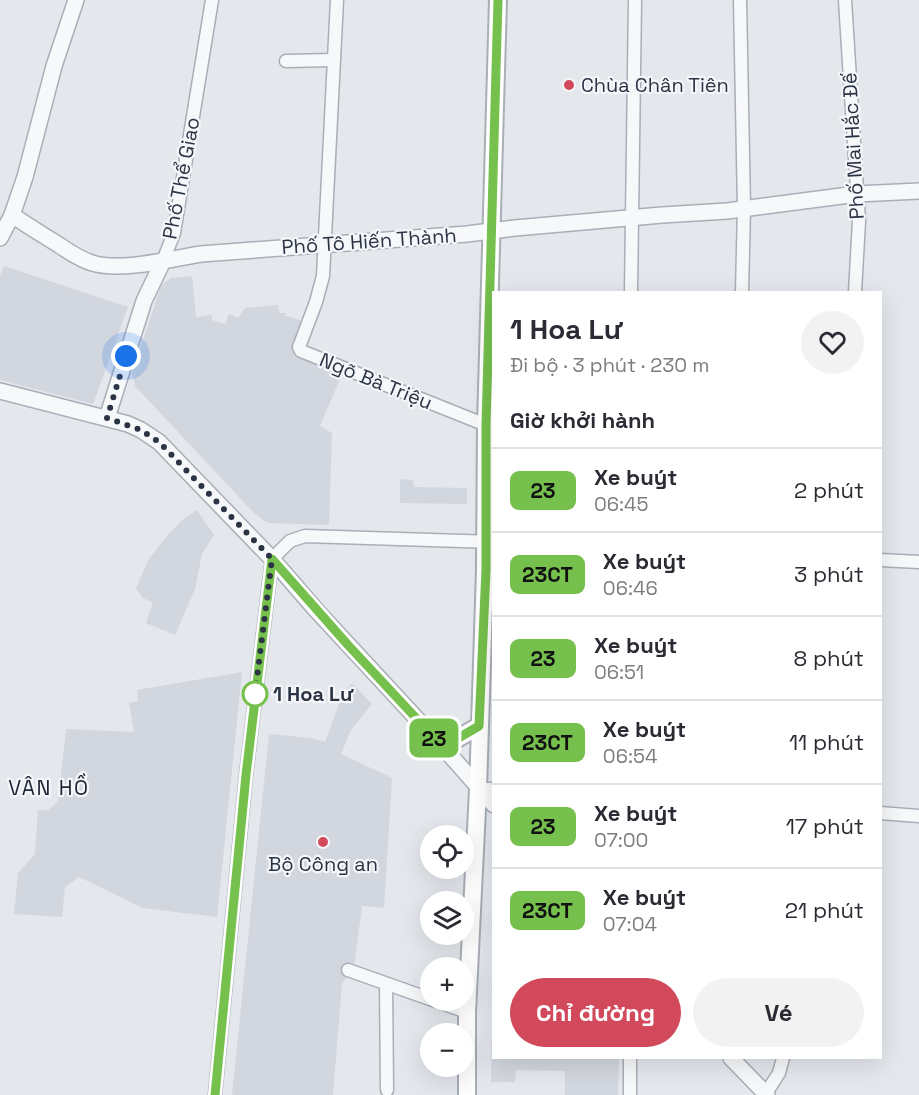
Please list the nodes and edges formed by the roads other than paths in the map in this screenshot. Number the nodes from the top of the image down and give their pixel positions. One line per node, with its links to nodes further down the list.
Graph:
1 (76, 0): 13 (street)
2 (212, 0): 18 (street, Phố Thể Giao)
3 (337, 0): 8 (street)
4 (498, 0): 15 (main road)
5 (635, 0): 14 (street)
6 (740, 0): 12 (street)
7 (845, 0): 11 (street, Phố Mai Hắc Đế)
8 (333, 60): 9 (street); 17 (street)
9 (286, 62)
10 (919, 191): 11 (street, Phố Tô Hiến Thành)
11 (857, 194): 12 (street, Phố Tô Hiến Thành); 21 (street, Phố Mai Hắc Đế)
12 (744, 208): 14 (street, Phố Tô Hiến Thành); 20 (street)
13 (12, 215): 16 (street); 18 (street, Phố Tô Hiến Thành)
14 (633, 218): 15 (street, Phố Tô Hiến Thành); 19 (street)
15 (493, 231): 17 (street, Phố Tô Hiến Thành); 24 (main road)
16 (0, 238)
17 (325, 244): 18 (street, Phố Tô Hiến Thành); 24 (street, Ngõ Bà Triệu)
18 (162, 261): 23 (street, Phố Thể Giao)
19 (631, 291)
20 (742, 291)
21 (855, 291)
22 (0, 391): 23 (street)
23 (107, 418): 26 (street)
24 (486, 425): 25 (main road)
25 (490, 542): 26 (street); 29 (main road)
26 (272, 559): 30 (street); 44 (street)
27 (882, 560): 28 (street)
28 (919, 562)
29 (479, 726): 30 (main road); 31 (main road)
30 (443, 747): 31 (street)
31 (486, 789): 34 (main road)
32 (882, 813): 33 (street)
33 (919, 816)
34 (472, 957)
35 (348, 970): 36 (street)
36 (386, 984): 37 (street); 42 (street)
37 (420, 996)
38 (467, 1011): 45 (main road)
39 (630, 1059): 46 (street)
40 (733, 1059): 43 (street)
41 (783, 1059): 43 (street)
42 (387, 1090)
43 (766, 1094)
44 (215, 1095)
45 (467, 1095)
46 (630, 1095)

